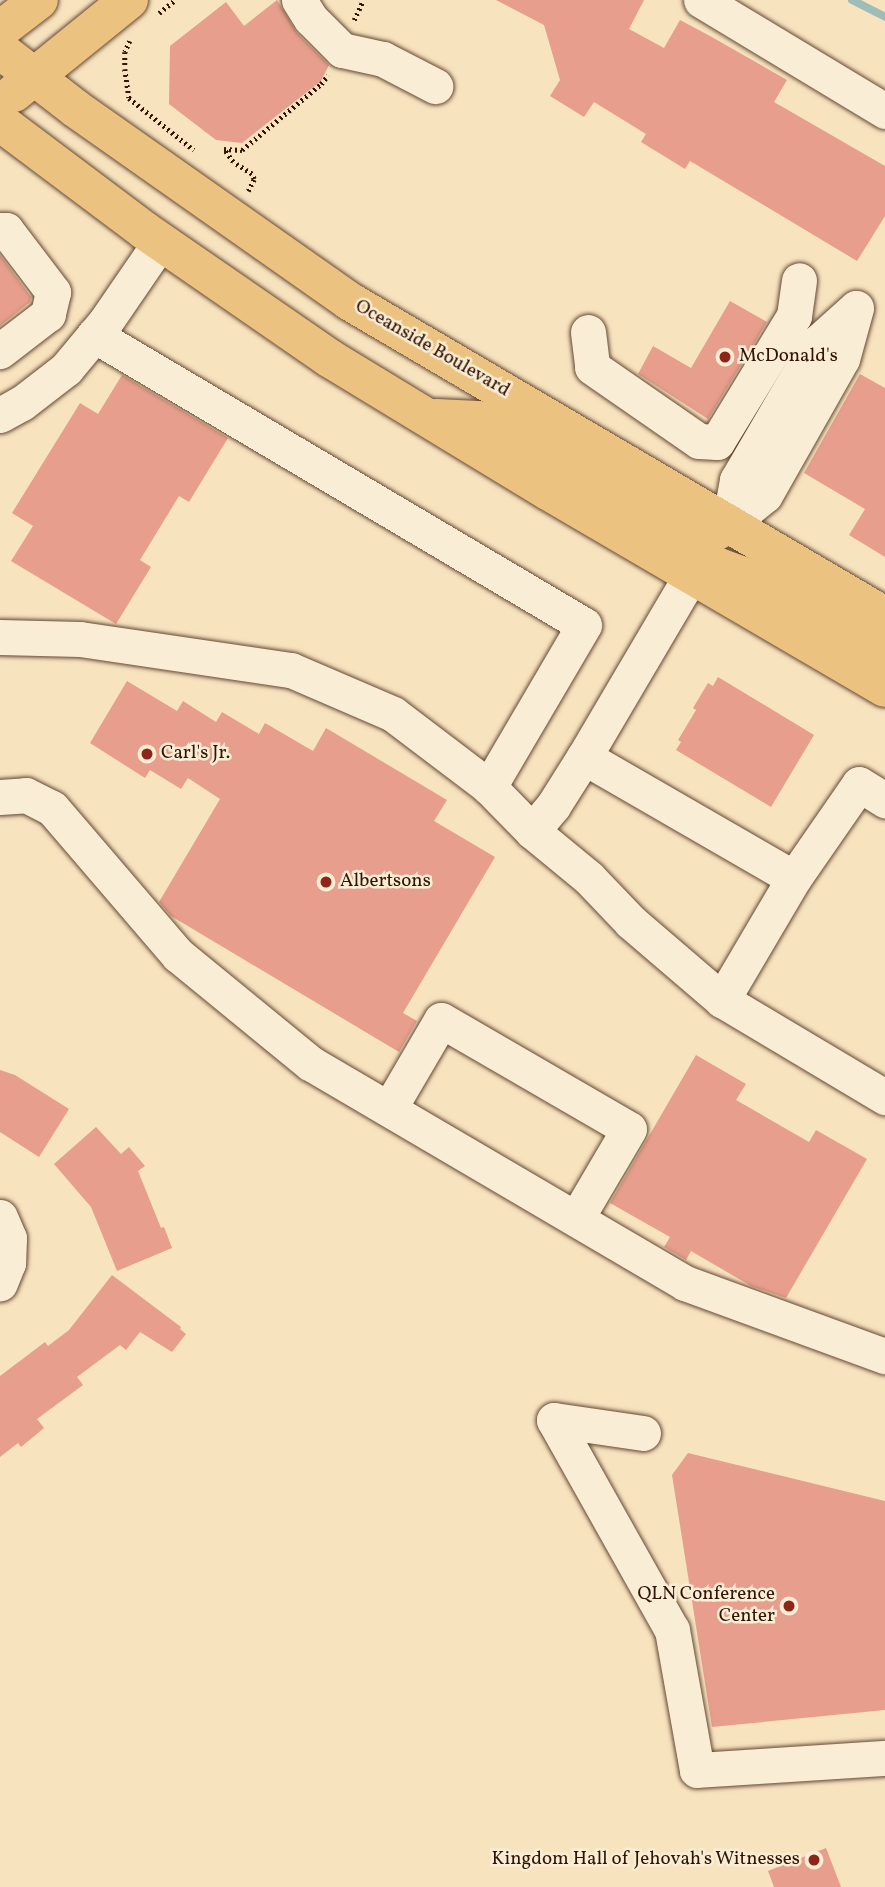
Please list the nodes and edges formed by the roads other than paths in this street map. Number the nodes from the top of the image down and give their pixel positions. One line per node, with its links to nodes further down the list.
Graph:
1 (39, 0): 5 (main road)
2 (299, 0): 8 (street)
3 (701, 0): 10 (street)
4 (139, 11): 7 (main road)
5 (0, 30)
6 (0, 50): 7 (main road, Oceanside Boulevard)
7 (32, 77): 9 (main road); 20 (main road, Oceanside Boulevard)
8 (435, 86)
9 (0, 104)
10 (885, 111)
11 (0, 121): 13 (main road)
12 (0, 230): 17 (street)
13 (160, 242): 16 (street); 19 (main road)
14 (799, 280): 15 (street)
15 (588, 332)
16 (94, 335): 18 (street); 27 (street)
17 (0, 351)
18 (0, 415)
19 (427, 418): 20 (main road); 21 (main road)
20 (729, 524): 20 (street); 22 (main road, Oceanside Boulevard)
21 (691, 575): 24 (main road); 25 (main road); 26 (street)
22 (885, 616)
23 (0, 637): 27 (street)
24 (885, 653)
25 (885, 688)
26 (584, 757): 30 (street); 31 (street)
27 (489, 787): 30 (street)
28 (0, 797): 34 (street)
29 (885, 800): 31 (street)
30 (532, 831): 32 (street)
31 (794, 878): 32 (street)
32 (722, 1000): 33 (street)
33 (885, 1097)
34 (389, 1109): 36 (street); 36 (street)
35 (0, 1217): 37 (street)
36 (576, 1219): 38 (street)
37 (0, 1283)
38 (885, 1356)
39 (643, 1433): 40 (street)
40 (885, 1758)

